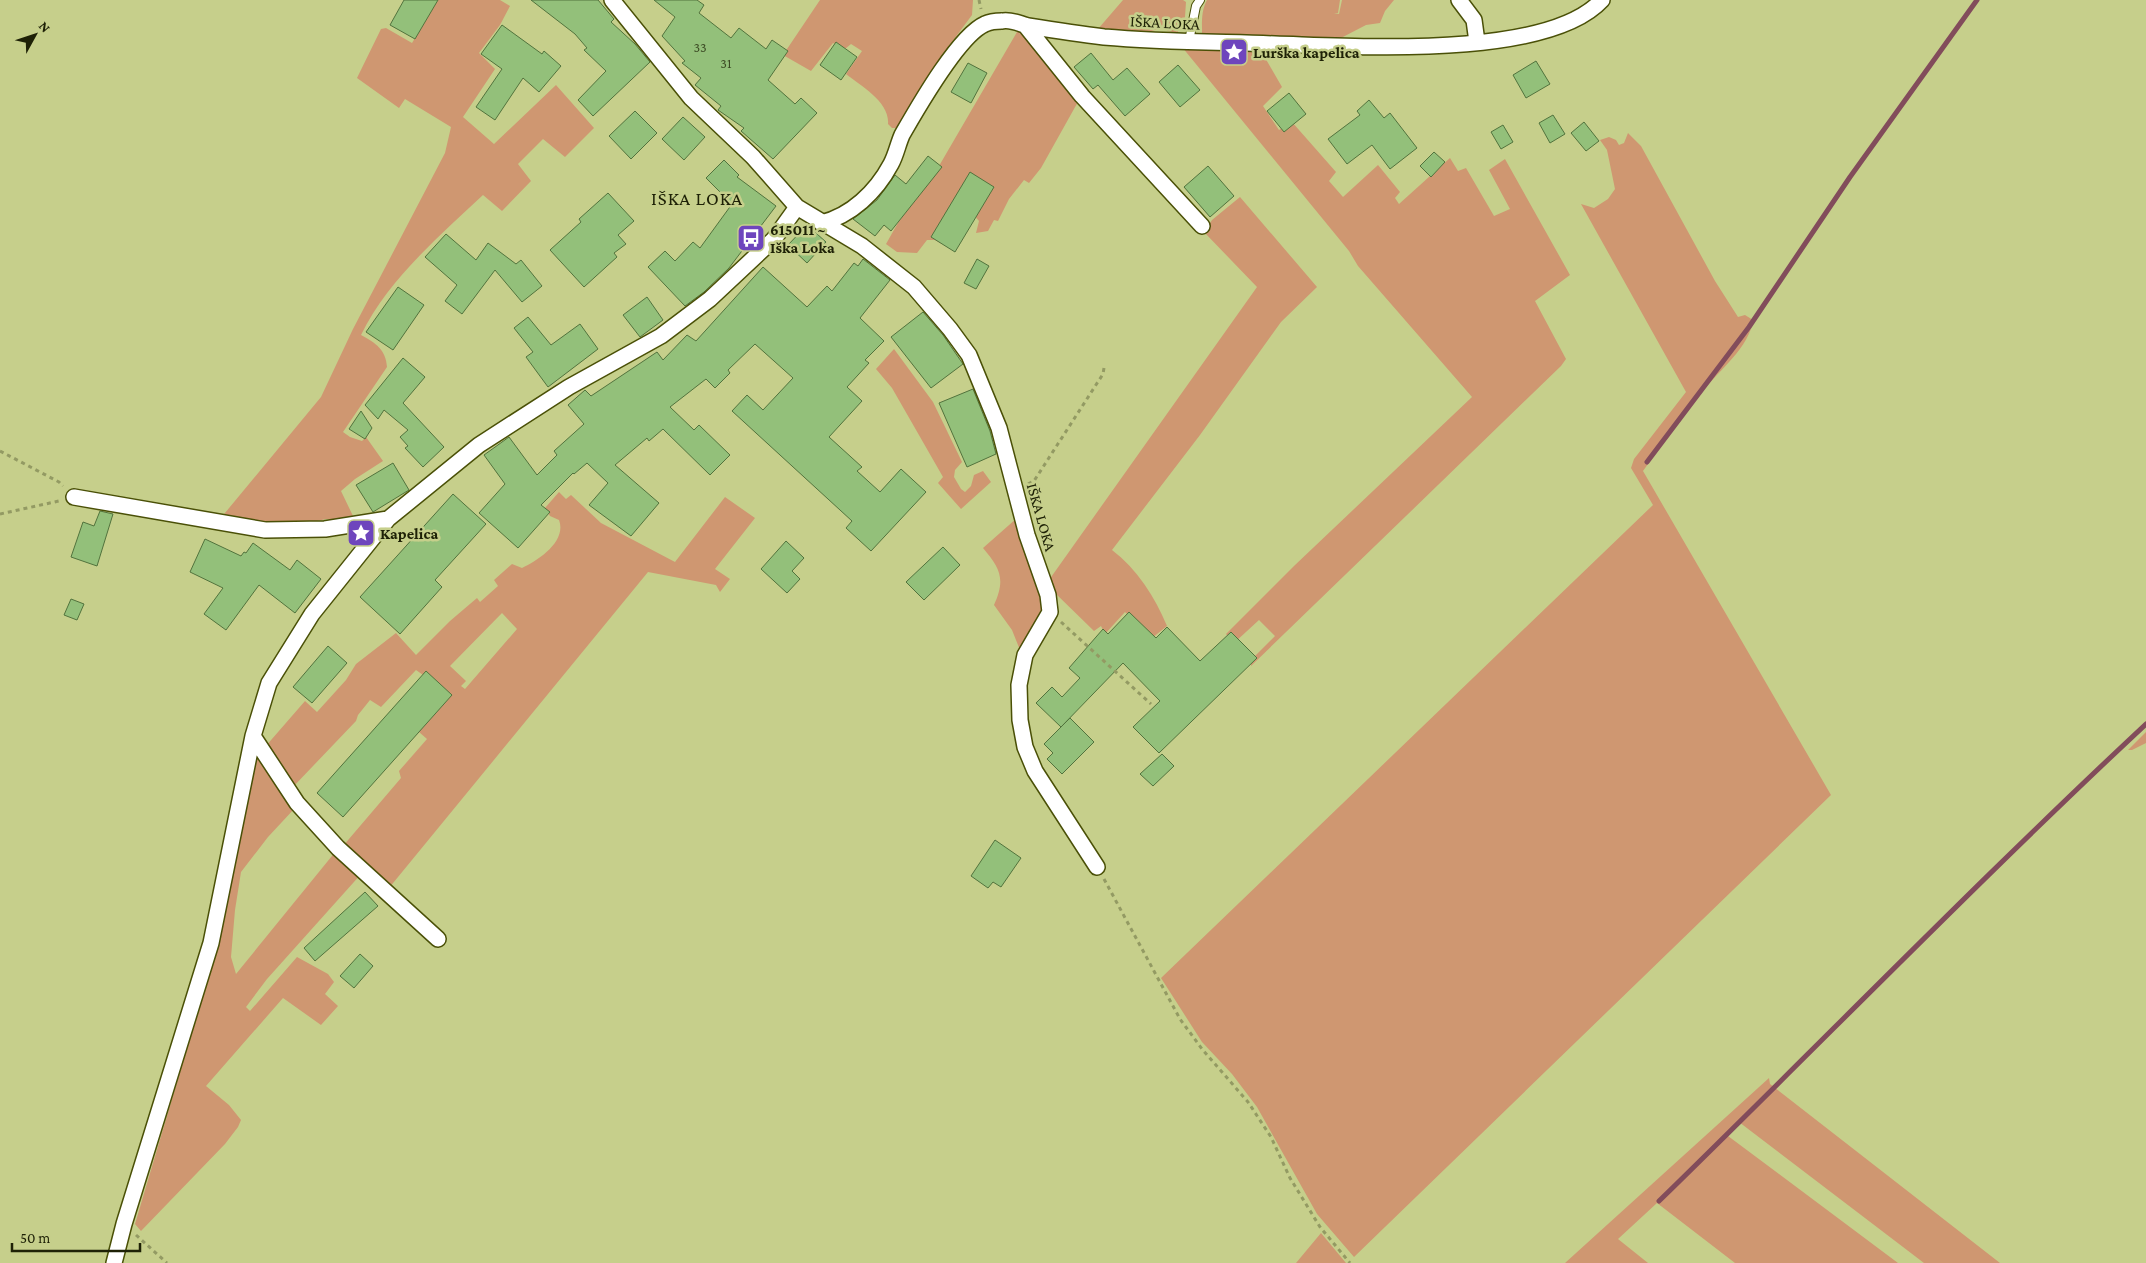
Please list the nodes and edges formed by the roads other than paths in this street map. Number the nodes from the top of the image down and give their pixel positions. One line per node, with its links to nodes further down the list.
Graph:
1 (612, 0): 8 (street, IŠKA LOKA)
2 (1200, 0): 6 (lane)
3 (1460, 0): 7 (street)
4 (1602, 0): 7 (street, IŠKA LOKA)
5 (1025, 25): 6 (street, IŠKA LOKA); 9 (street, IŠKA LOKA); 10 (street)
6 (1189, 41): 7 (street, IŠKA LOKA)
7 (1477, 42)
8 (797, 207): 9 (street, IŠKA LOKA); 12 (street)
9 (821, 223): 14 (street, IŠKA LOKA)
10 (1202, 226)
11 (74, 497): 12 (street)
12 (388, 519): 13 (street)
13 (253, 736): 15 (street); 16 (street)
14 (1097, 867)
15 (438, 939)
16 (114, 1263)

